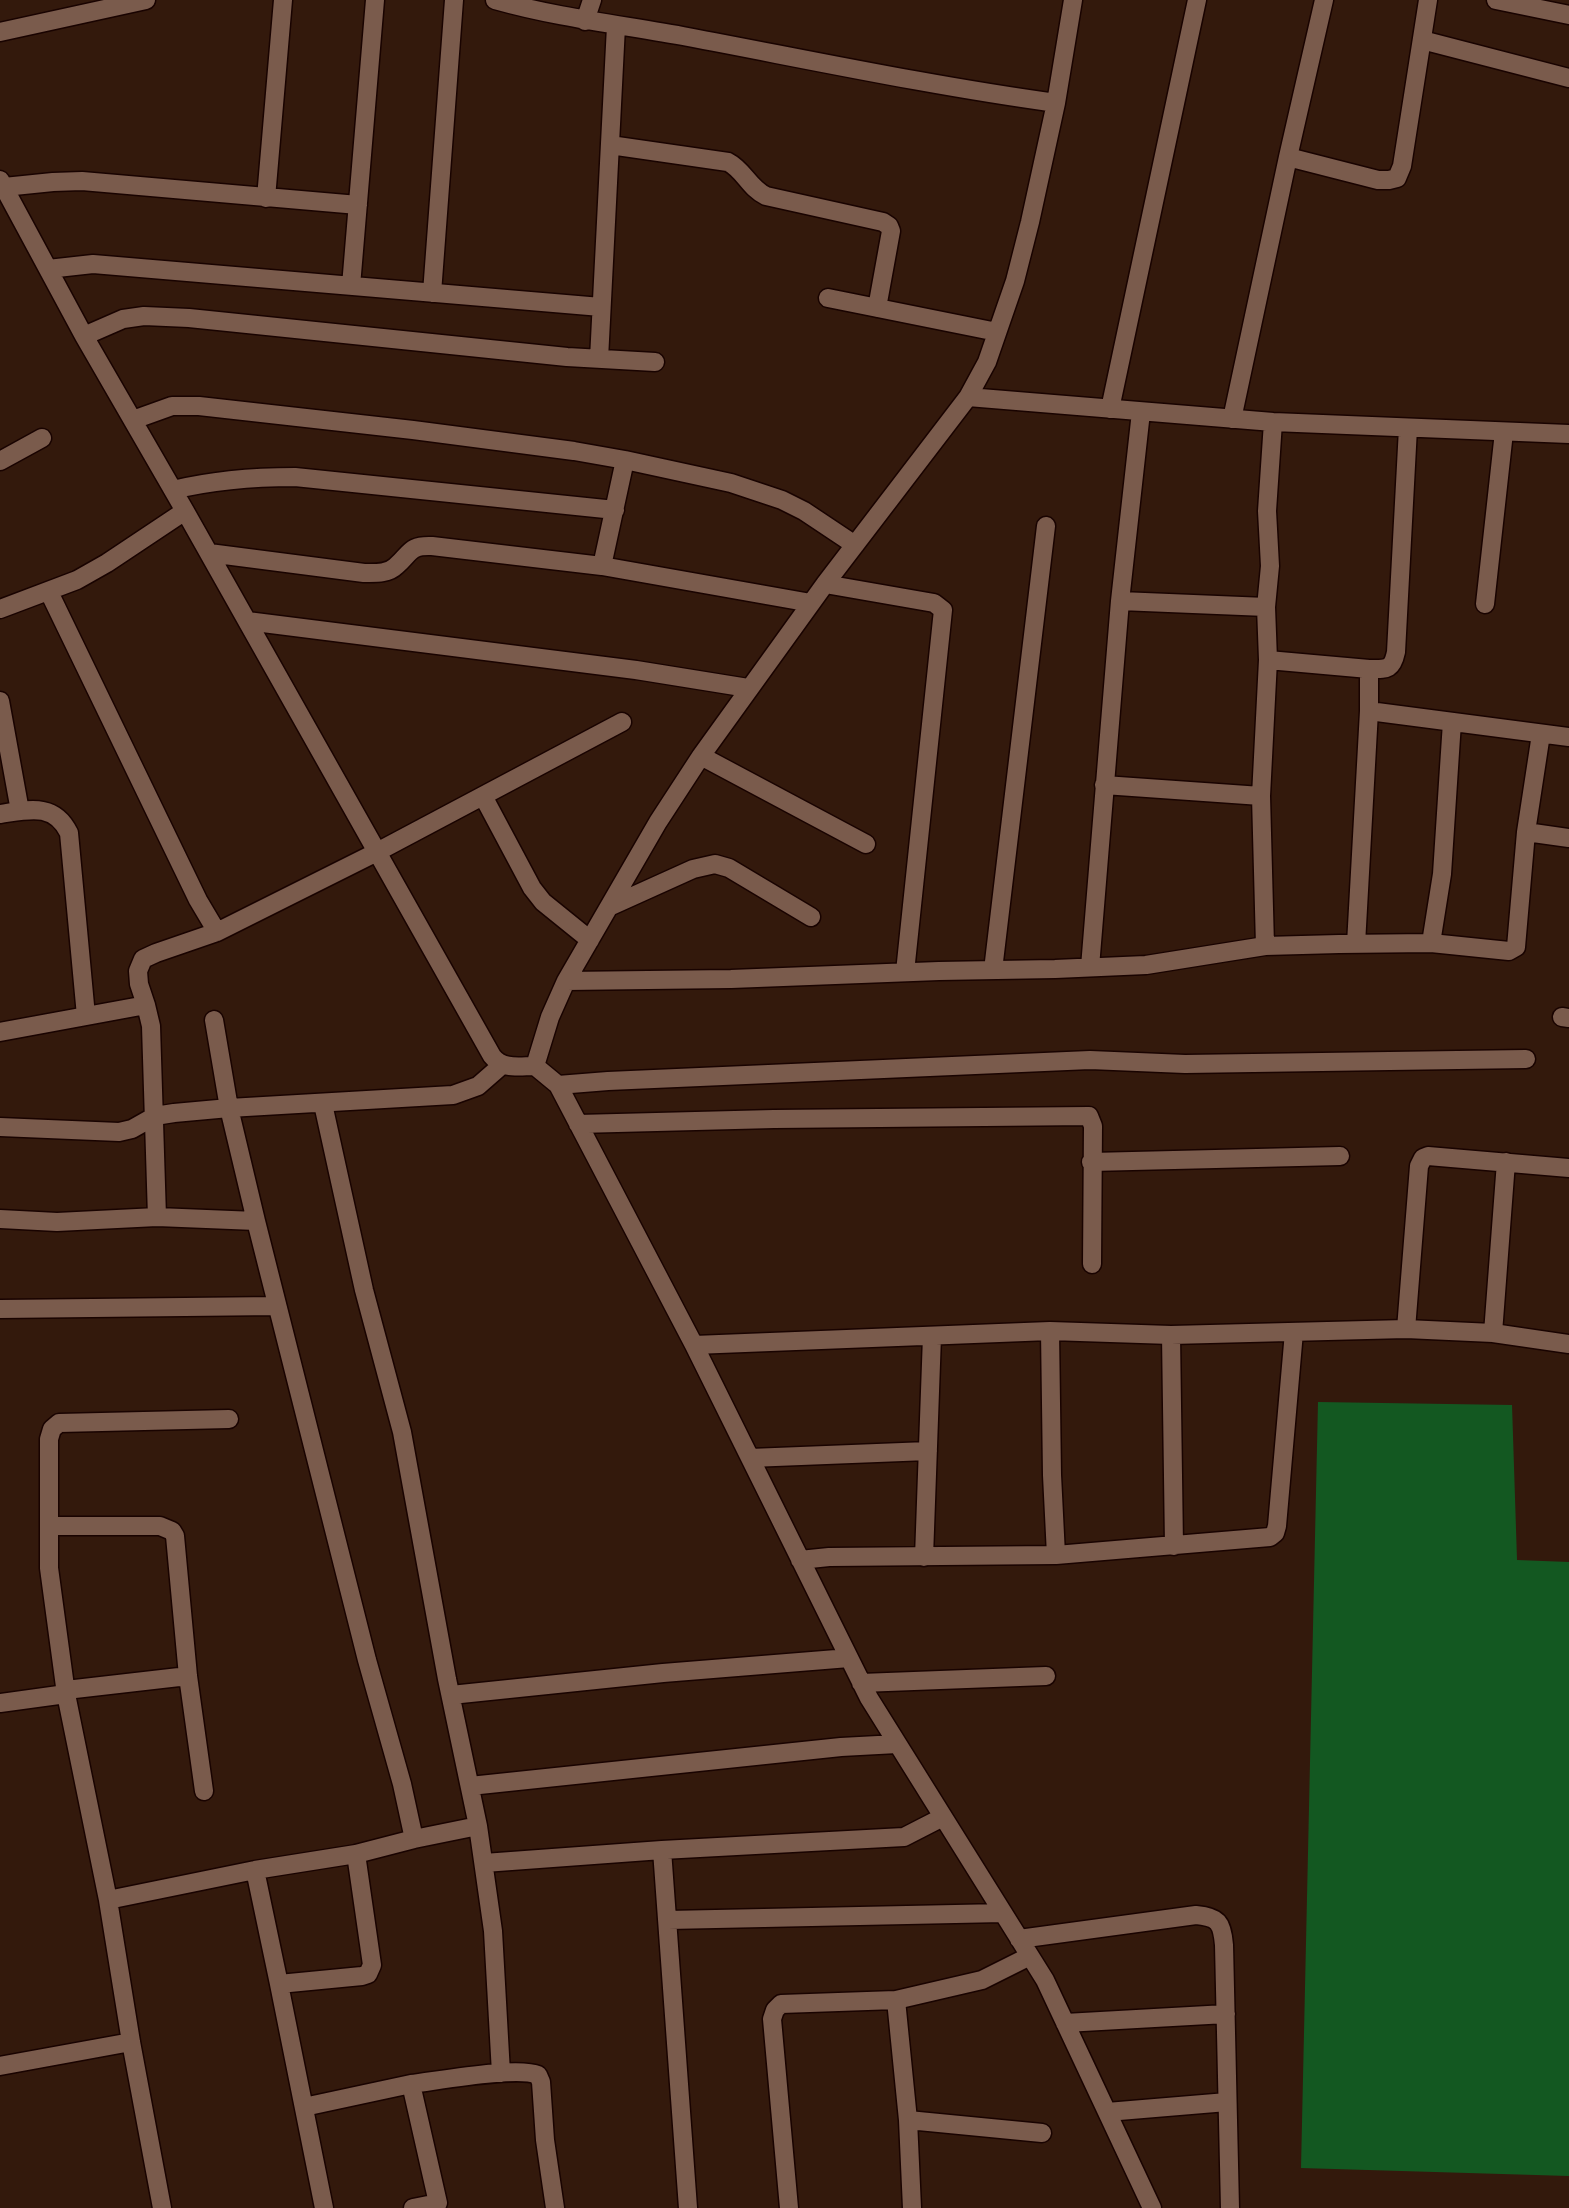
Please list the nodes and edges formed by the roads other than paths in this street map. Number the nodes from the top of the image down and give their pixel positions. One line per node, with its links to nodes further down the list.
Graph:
1 (146, 0): 16 (street)
2 (283, 0): 23 (street)
3 (375, 0): 24 (street)
4 (454, 0): 27 (street)
5 (495, 0): 14 (street)
6 (592, 0): 14 (street)
7 (1073, 0): 19 (street)
8 (1197, 0): 36 (street)
9 (1324, 0): 21 (street)
10 (1428, 0): 17 (street)
11 (1496, 0): 12 (street)
12 (1531, 4): 13 (street)
13 (1569, 15)
14 (585, 21): 15 (street)
15 (616, 26): 19 (street); 20 (street)
16 (0, 32)
17 (1422, 40): 18 (street); 21 (street)
18 (1569, 78)
19 (1056, 103): 31 (street)
20 (610, 145): 29 (street); 30 (street)
21 (1288, 157): 38 (street)
22 (2, 184): 23 (street); 25 (street)
23 (266, 198): 24 (street)
24 (358, 205): 26 (street)
25 (48, 269): 26 (street); 32 (street)
26 (351, 286): 27 (street)
27 (432, 292): 29 (street)
28 (828, 298): 30 (street)
29 (601, 307): 33 (street)
30 (877, 308): 31 (street)
31 (998, 332): 35 (street)
32 (84, 336): 33 (street); 39 (street)
33 (599, 359): 34 (street)
34 (655, 362)
35 (968, 397): 36 (street); 51 (street)
36 (1110, 409): 37 (street)
37 (1141, 412): 38 (street); 56 (street)
38 (1232, 419): 40 (street)
39 (133, 420): 45 (street); 47 (street)
40 (1273, 422): 41 (street); 59 (street)
41 (1408, 428): 42 (street); 63 (street)
42 (1504, 432): 43 (street); 58 (street)
43 (1569, 434)
44 (42, 438): 46 (street)
45 (626, 460): 48 (street); 51 (street)
46 (0, 461)
47 (173, 490): 48 (street); 49 (street)
48 (615, 510): 53 (street)
49 (185, 511): 52 (street); 55 (street)
50 (1046, 526): 89 (street)
51 (855, 545): 54 (street)
52 (209, 553): 53 (street); 61 (street)
53 (602, 567): 57 (street)
54 (825, 584): 57 (street); 90 (street)
55 (49, 592): 60 (street); 83 (street)
56 (1120, 601): 59 (street); 72 (street)
57 (811, 603): 64 (street)
58 (1485, 604)
59 (1266, 608): 62 (street)
60 (0, 609)
61 (247, 621): 64 (street); 80 (street)
62 (1268, 660): 63 (street); 74 (street)
63 (1369, 669): 66 (street)
64 (748, 688): 71 (street)
65 (0, 701): 75 (street)
66 (1369, 711): 68 (street); 86 (street)
67 (622, 722): 73 (street)
68 (1452, 722): 69 (street); 85 (street)
69 (1541, 734): 70 (street); 77 (street)
70 (1569, 737)
71 (700, 756): 79 (street); 81 (street)
72 (1104, 785): 74 (street); 88 (street)
73 (483, 796): 80 (street); 84 (street)
74 (1261, 796): 87 (street)
75 (20, 811): 76 (street); 93 (street)
76 (0, 814)
77 (1526, 832): 78 (street); 85 (street)
78 (1569, 838)
79 (866, 844)
80 (377, 852): 83 (street); 97 (street)
81 (611, 906): 82 (street); 84 (street)
82 (812, 917)
83 (217, 932): 92 (street)
84 (590, 940): 91 (street)
85 (1431, 943): 86 (street)
86 (1356, 944): 87 (street)
87 (1265, 946): 88 (street)
88 (1090, 967): 89 (street)
89 (993, 970): 90 (street)
90 (905, 972): 91 (street)
91 (566, 981): 98 (street)
92 (146, 1005): 93 (street); 102 (street)
93 (86, 1016): 95 (street)
94 (214, 1020): 101 (street)
95 (0, 1032)
96 (1526, 1059): 99 (street)
97 (502, 1065): 98 (street); 100 (street)
98 (535, 1066): 99 (street)
99 (558, 1085): 103 (street)
100 (323, 1104): 101 (street); 136 (street)
101 (229, 1108): 102 (street); 111 (street)
102 (155, 1116): 104 (street); 109 (street)
103 (578, 1124): 106 (street); 122 (street)
104 (0, 1127)
105 (1340, 1156): 106 (street)
106 (1091, 1162): 112 (street)
107 (1506, 1162): 108 (street); 115 (street); 118 (street)
108 (1569, 1168)
109 (157, 1217): 110 (street); 111 (street)
110 (0, 1219)
111 (256, 1221): 113 (street)
112 (1092, 1264)
113 (277, 1305): 114 (street); 143 (street)
114 (0, 1309)
115 (1406, 1329): 117 (street); 118 (street)
116 (1050, 1331): 119 (street); 120 (street); 128 (street)
117 (1294, 1332): 119 (street); 127 (street)
118 (1493, 1333): 121 (street)
119 (1171, 1335): 127 (street)
120 (932, 1336): 122 (street); 124 (street)
121 (1569, 1344)
122 (694, 1345): 125 (street)
123 (229, 1419): 126 (street)
124 (928, 1451): 125 (street); 129 (street)
125 (750, 1458): 130 (street)
126 (49, 1526): 132 (street); 135 (street)
127 (1174, 1546): 128 (street)
128 (1056, 1555): 129 (street)
129 (924, 1557): 130 (street)
130 (800, 1560): 131 (street)
131 (849, 1658): 134 (street); 136 (street)
132 (188, 1676): 135 (street); 140 (street)
133 (1046, 1676): 134 (street)
134 (861, 1683): 138 (street)
135 (66, 1692): 137 (street); 148 (street)
136 (451, 1695): 139 (street)
137 (0, 1703)
138 (897, 1744): 139 (street); 141 (street)
139 (470, 1786): 142 (street)
140 (204, 1791)
141 (943, 1816): 144 (street); 149 (street)
142 (478, 1826): 143 (street); 146 (street)
143 (414, 1839): 145 (street)
144 (663, 1850): 146 (street); 150 (street)
145 (356, 1854): 147 (street); 153 (street)
146 (484, 1863): 159 (street)
147 (255, 1870): 148 (street); 153 (street)
148 (108, 1900): 157 (street)
149 (1003, 1913): 150 (street); 151 (street)
150 (668, 1920): 171 (street)
151 (1020, 1939): 152 (street); 155 (street)
152 (1030, 1956): 154 (street); 156 (street)
153 (279, 1984): 162 (street)
154 (896, 2000): 164 (street); 172 (street)
155 (1226, 2014): 156 (street); 161 (street)
156 (1065, 2023): 163 (street)
157 (131, 2042): 158 (street); 167 (street)
158 (0, 2066)
159 (501, 2073): 160 (street); 170 (street)
160 (411, 2084): 162 (street); 166 (street)
161 (1227, 2102): 163 (street); 175 (street)
162 (304, 2107): 168 (street)
163 (1107, 2112): 174 (street)
164 (908, 2120): 165 (street); 173 (street)
165 (1042, 2133)
166 (439, 2206): 169 (street)
167 (162, 2208)
168 (324, 2208)
169 (413, 2208)
170 (555, 2208)
171 (688, 2208)
172 (789, 2208)
173 (912, 2208)
174 (1152, 2208)
175 (1230, 2208)

